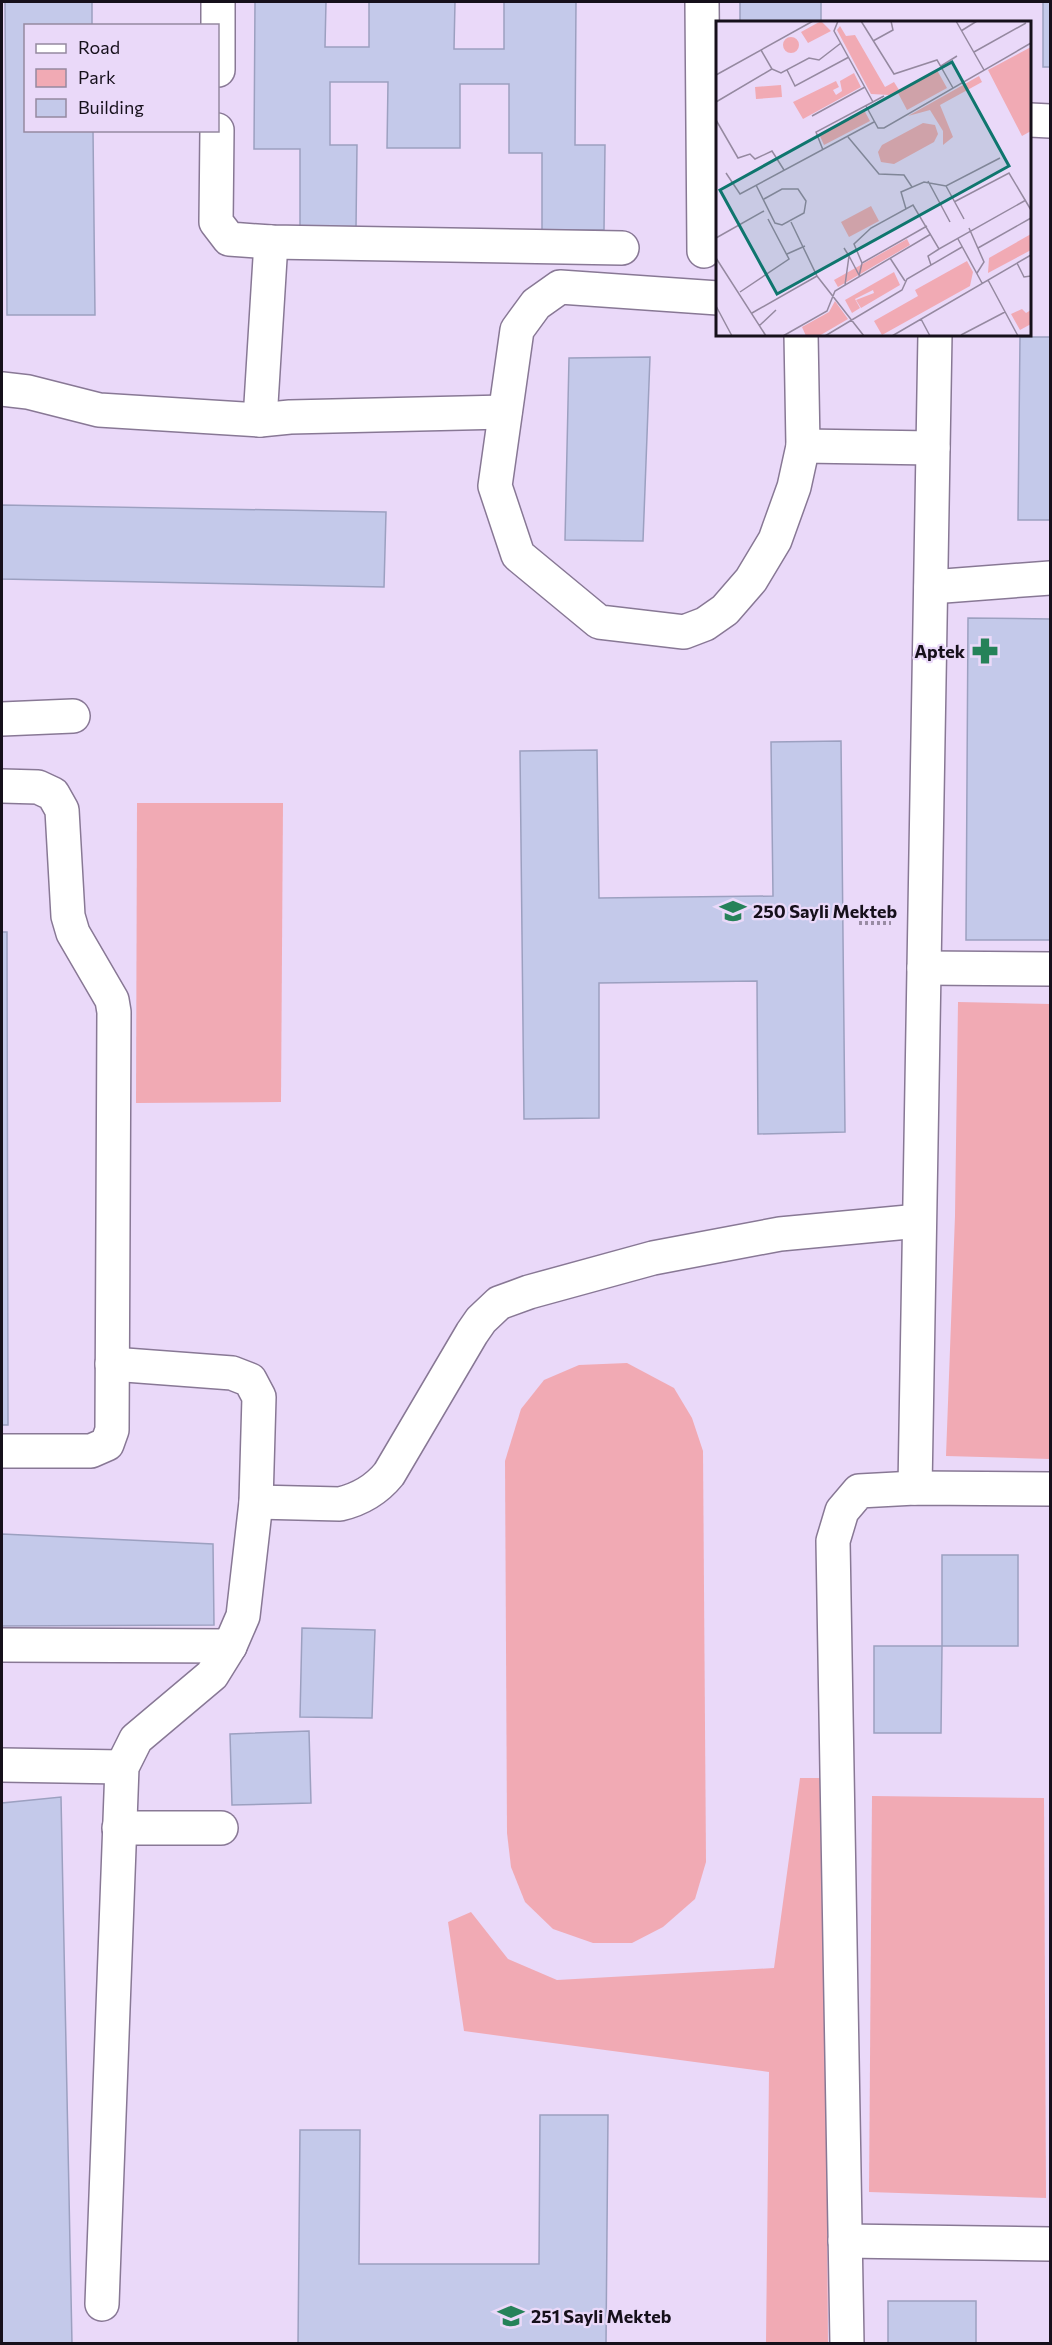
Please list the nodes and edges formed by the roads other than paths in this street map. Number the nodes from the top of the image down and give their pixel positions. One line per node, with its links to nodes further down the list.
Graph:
1 (218, 2): 3 (street)
2 (702, 2): 9 (street)
3 (218, 24)
4 (1031, 120): 5 (street)
5 (1050, 120)
6 (217, 132): 7 (street)
7 (271, 242): 8 (street); 15 (street)
8 (622, 248)
9 (704, 251)
10 (716, 298): 14 (street)
11 (801, 336): 16 (street)
12 (935, 336): 17 (street)
13 (2, 389): 15 (street)
14 (505, 412): 15 (street); 16 (street)
15 (260, 420)
16 (803, 446): 17 (street)
17 (933, 448): 19 (street)
18 (1050, 578): 19 (street)
19 (931, 587): 23 (street)
20 (73, 716): 21 (street)
21 (2, 718)
22 (2, 786): 26 (street)
23 (924, 968): 24 (street); 25 (street)
24 (1050, 969)
25 (919, 1221): 28 (street); 30 (street)
26 (112, 1364): 27 (street); 30 (street)
27 (2, 1451)
28 (915, 1488): 29 (street); 37 (street)
29 (1050, 1489)
30 (256, 1502): 32 (street)
31 (2, 1645): 32 (street)
32 (230, 1646): 34 (street)
33 (2, 1765): 34 (street)
34 (122, 1767): 35 (street)
35 (119, 1828): 36 (street); 39 (street)
36 (221, 1828)
37 (845, 2241): 38 (street); 40 (street)
38 (1050, 2244)
39 (102, 2304)
40 (847, 2343)

